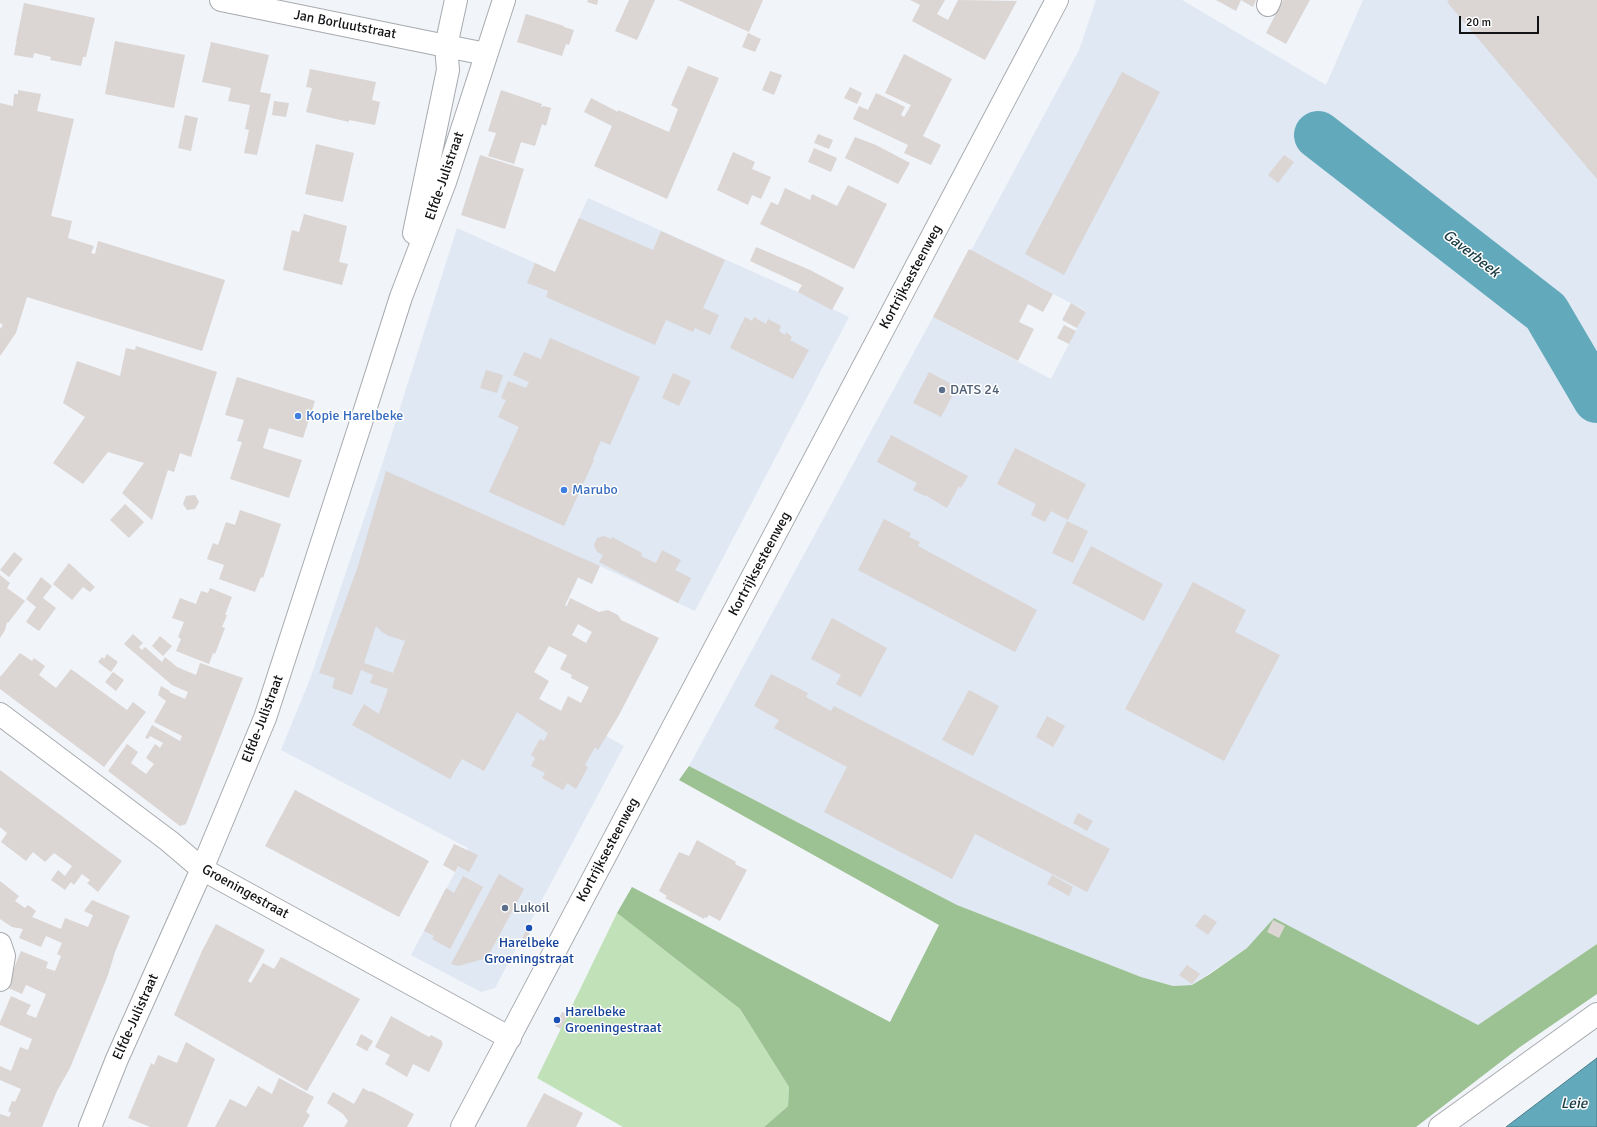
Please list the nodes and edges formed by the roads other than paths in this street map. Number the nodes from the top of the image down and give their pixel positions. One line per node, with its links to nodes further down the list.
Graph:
1 (221, 0): 5 (street, Jan Borluutstraat)
2 (456, 0): 5 (street, Elfde-Julistraat)
3 (504, 0): 6 (street, Elfde-Julistraat)
4 (1057, 0): 13 (street, Kortrijksesteenweg)
5 (446, 46): 6 (street); 7 (street, Elfde-Julistraat)
6 (486, 54): 7 (street, Elfde-Julistraat)
7 (401, 297): 9 (street, Elfde-Julistraat)
8 (0, 714): 9 (street, Groeningestraat)
9 (202, 869): 13 (street, Groeningestraat); 14 (street, Elfde-Julistraat)
10 (0, 944): 11 (street)
11 (0, 980)
12 (1597, 1014): 16 (street)
13 (510, 1038): 15 (street, Kortrijksesteenweg)
14 (90, 1127)
15 (462, 1127)
16 (1440, 1127)

